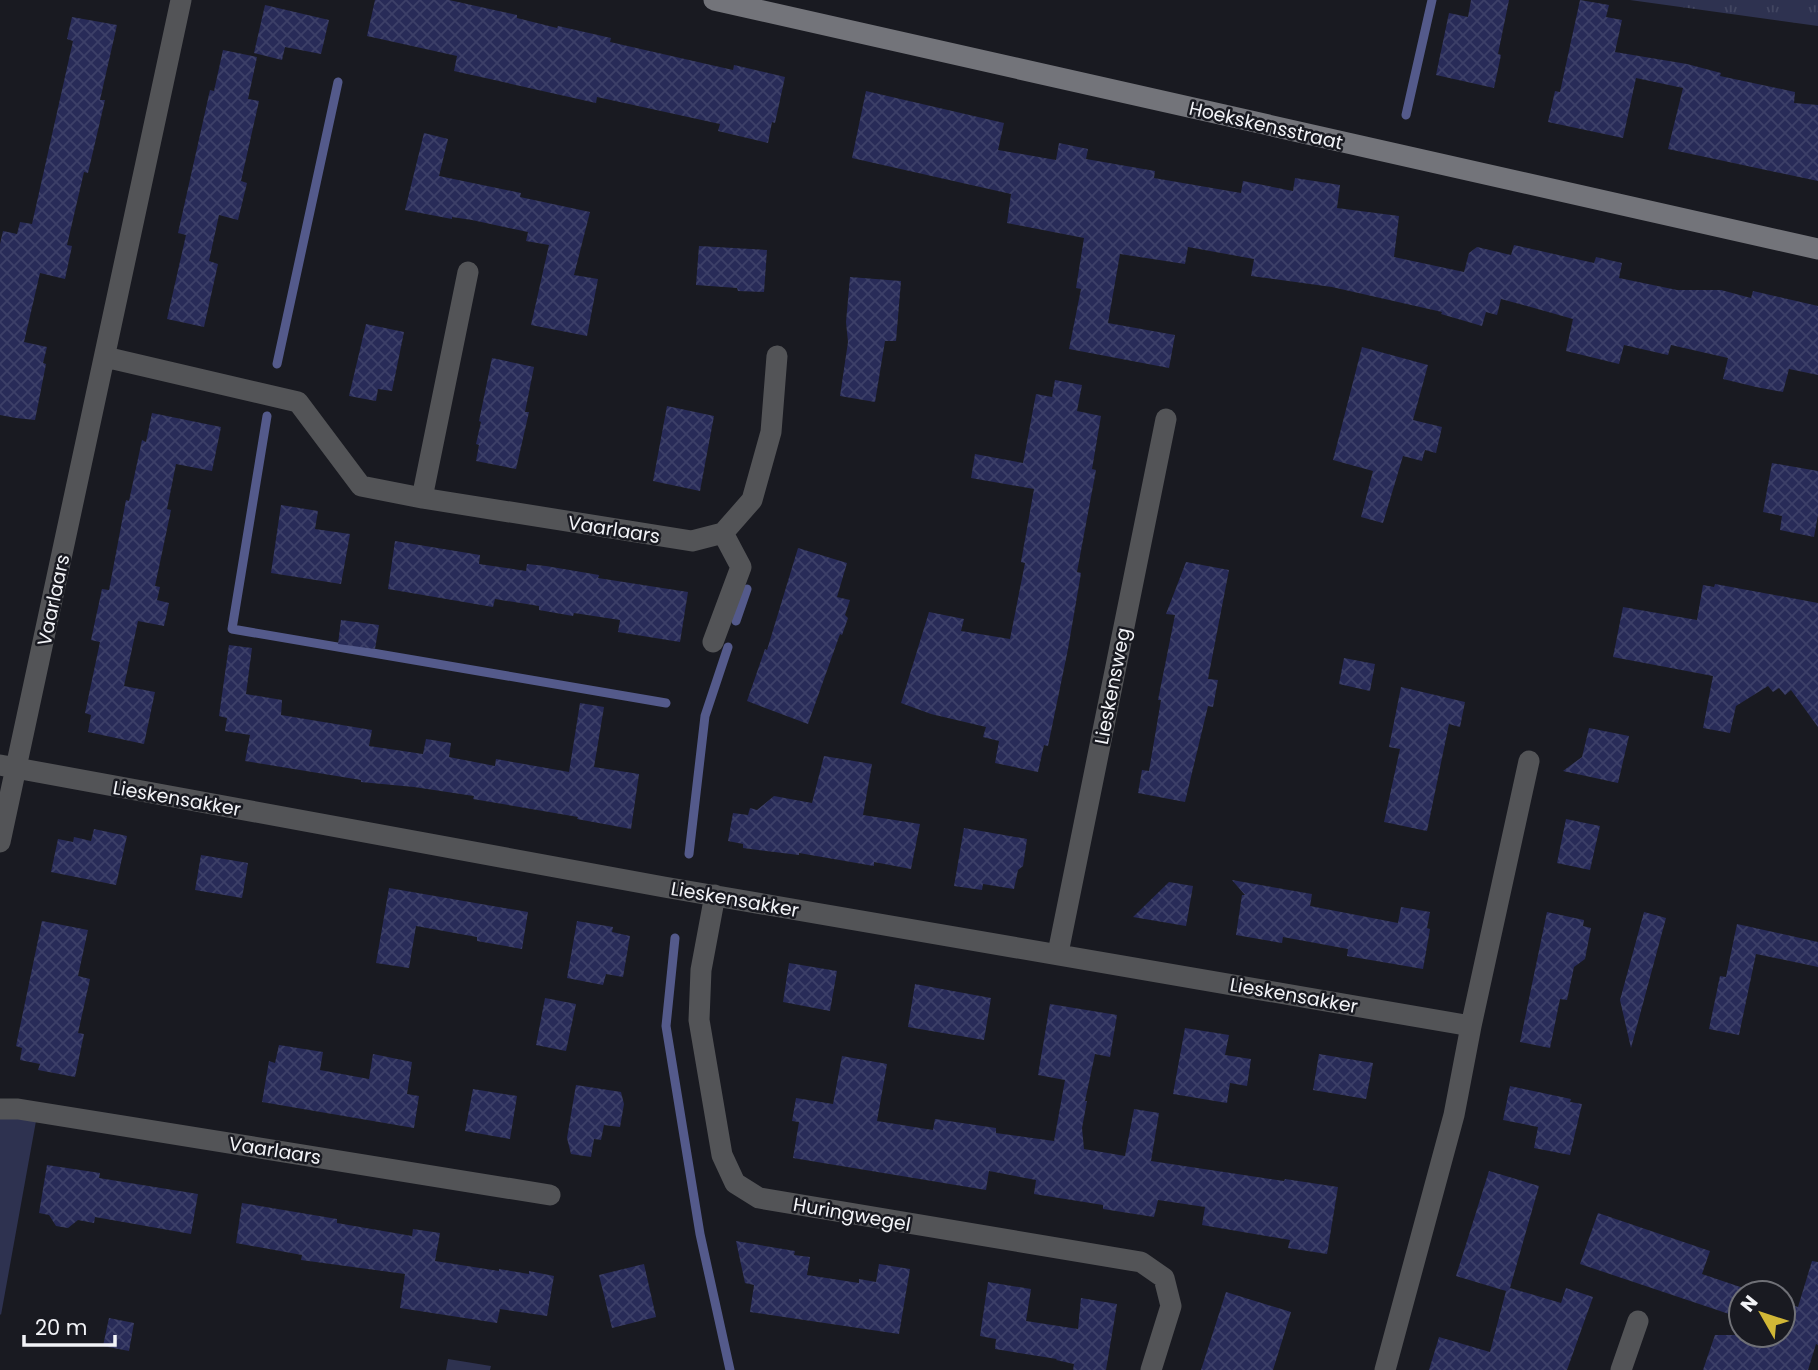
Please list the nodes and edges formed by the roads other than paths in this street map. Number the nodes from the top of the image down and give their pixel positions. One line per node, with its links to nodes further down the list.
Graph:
1 (181, 0): 6 (street, Vaarlaars)
2 (714, 0): 3 (street, Hoekskensstraat)
3 (1818, 249)
4 (468, 272): 8 (street)
5 (777, 356): 9 (street)
6 (105, 357): 8 (street, Vaarlaars); 12 (street, Vaarlaars)
7 (1166, 419): 15 (street, Lieskensweg)
8 (422, 498): 9 (street, Vaarlaars)
9 (723, 533): 10 (street)
10 (713, 642)
11 (1529, 761): 16 (street)
12 (8, 767): 13 (street, Vaarlaars); 14 (street, Lieskensakker)
13 (0, 842)
14 (715, 895): 15 (street, Lieskensakker); 20 (street, Huringwegel)
15 (1058, 953): 16 (street, Lieskensakker)
16 (1471, 1026): 21 (street)
17 (0, 1109): 18 (street, Vaarlaars)
18 (550, 1195)
19 (1638, 1321): 22 (street)
20 (1151, 1370)
21 (1385, 1370)
22 (1621, 1370)

